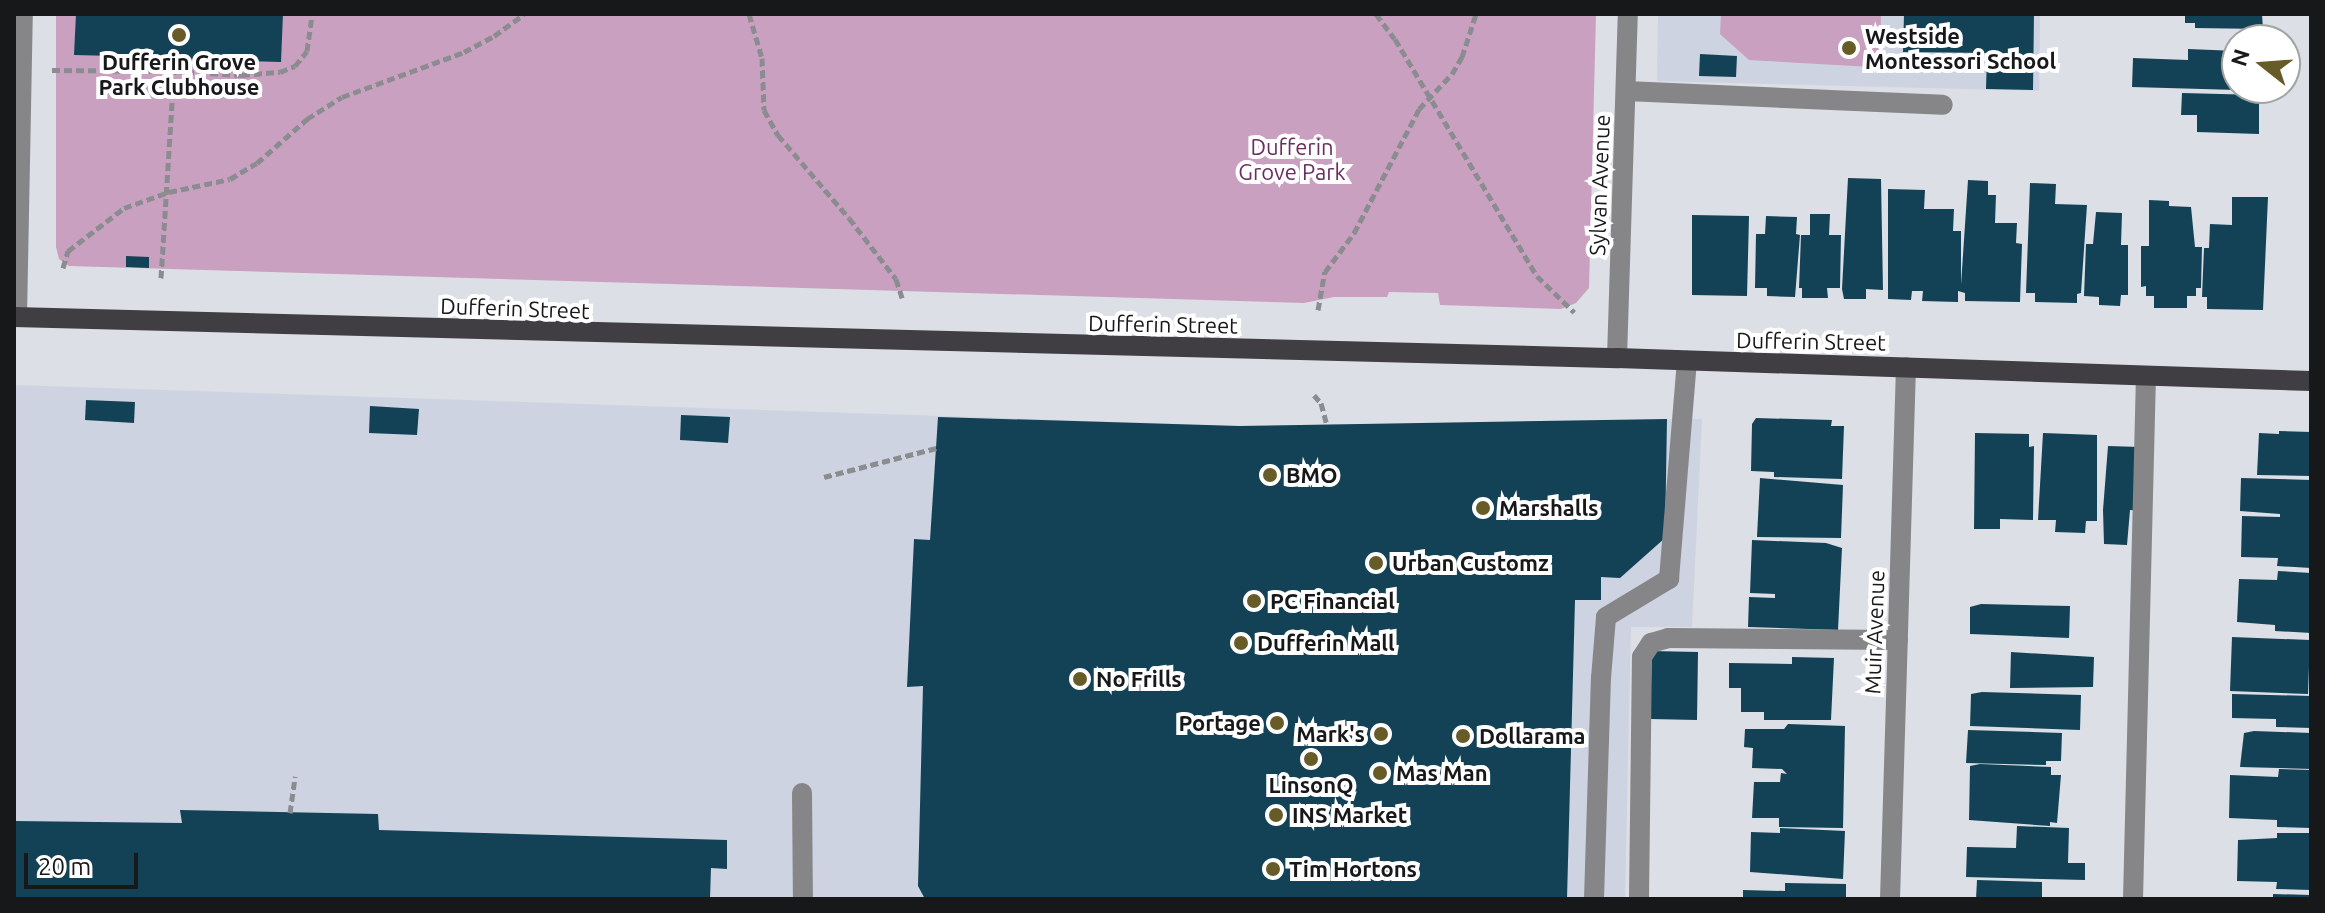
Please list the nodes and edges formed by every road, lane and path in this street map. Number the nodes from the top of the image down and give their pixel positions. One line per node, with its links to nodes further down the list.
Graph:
1 (23, 14): 19 (street)
2 (312, 14): 9 (path)
3 (524, 14): 13 (path)
4 (749, 14): 16 (path)
5 (1376, 14): 11 (path)
6 (1476, 14): 11 (path)
7 (1628, 14): 10 (street, Sylvan Avenue)
8 (52, 70): 9 (path)
9 (174, 71): 13 (path)
10 (1626, 91): 12 (street); 20 (street, Sylvan Avenue)
11 (1429, 96): 17 (path); 18 (path)
12 (1943, 105)
13 (169, 192): 14 (path); 15 (path)
14 (63, 268)
15 (161, 278)
16 (902, 298)
17 (1318, 310)
18 (1574, 312)
19 (16, 317): 20 (main road, Dufferin Street)
20 (1617, 358): 21 (main road, Dufferin Street)
21 (1687, 361): 22 (main road, Dufferin Street); 34 (street)
22 (1906, 367): 23 (main road, Dufferin Street); 29 (street, Muir Avenue)
23 (2146, 376): 24 (main road, Dufferin Street); 37 (street)
24 (2311, 381)
25 (1314, 395): 26 (path)
26 (1327, 425)
27 (936, 448): 28 (path)
28 (824, 477)
29 (1898, 640): 35 (street); 36 (street, Muir Avenue)
30 (295, 776): 32 (path)
31 (802, 793): 33 (street)
32 (290, 813)
33 (803, 899)
34 (1594, 899)
35 (1639, 899)
36 (1890, 899)
37 (2133, 899)

